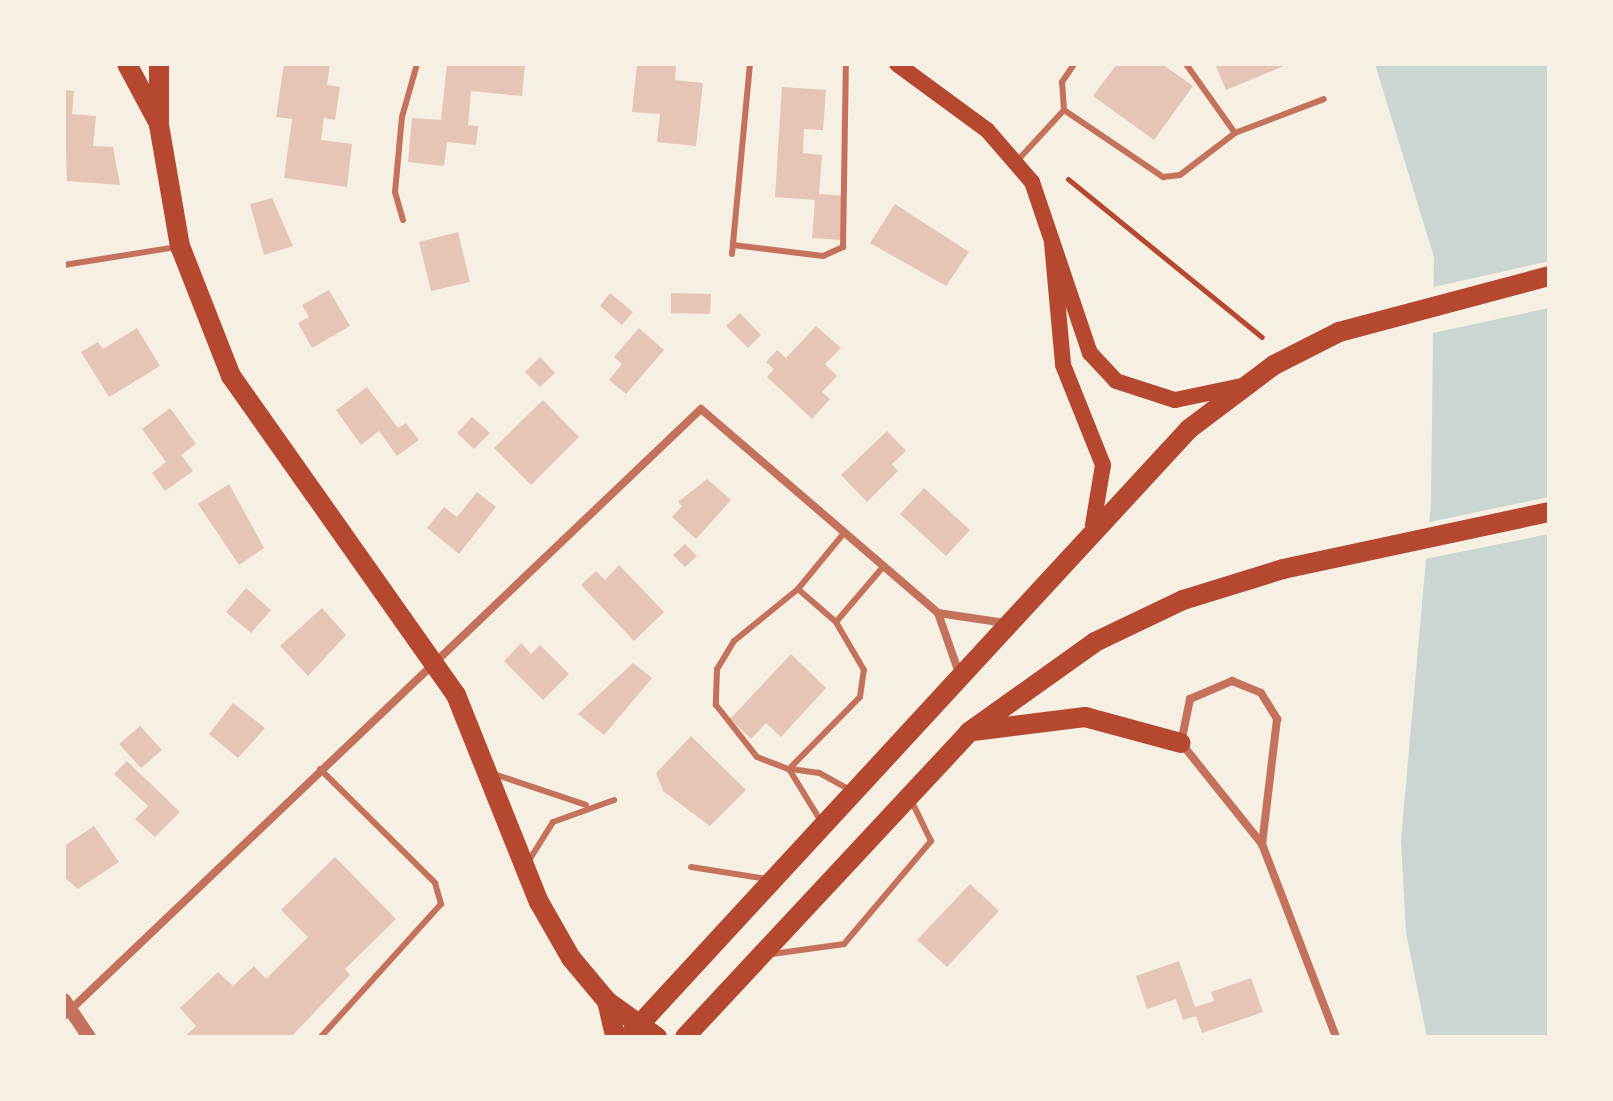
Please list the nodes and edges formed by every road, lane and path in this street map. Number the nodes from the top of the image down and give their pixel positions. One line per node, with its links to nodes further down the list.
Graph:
1 (127, 64): 11 (main road)
2 (159, 64): 11 (main road)
3 (417, 64): 15 (lane)
4 (750, 64): 17 (lane)
5 (846, 64): 17 (lane)
6 (897, 64): 13 (main road)
7 (1074, 64): 10 (lane)
8 (1186, 64): 12 (lane)
9 (1324, 99): 12 (lane)
10 (1064, 110): 12 (lane); 13 (lane)
11 (159, 125): 18 (main road)
12 (1235, 133)
13 (1017, 161): 16 (main road)
14 (1068, 179): 22 (path)
15 (403, 220)
16 (1053, 238): 23 (main road); 25 (main road)
17 (733, 245): 19 (lane)
18 (180, 246): 20 (lane); 32 (main road)
19 (732, 254)
20 (64, 265)
21 (1549, 276): 23 (main road)
22 (1262, 337)
23 (1242, 386): 25 (main road)
24 (1549, 512): 34 (main road)
25 (1093, 525): 31 (main road)
26 (844, 533): 27 (street); 28 (lane); 32 (street)
27 (883, 567): 29 (street); 30 (lane)
28 (798, 589): 30 (lane); 37 (lane)
29 (938, 613): 31 (street); 33 (street)
30 (836, 622): 37 (lane)
31 (1005, 623): 33 (main road)
32 (430, 662): 36 (street); 38 (main road)
33 (959, 673): 39 (main road)
34 (969, 732): 35 (main road); 40 (main road)
35 (1181, 743): 44 (street); 44 (street)
36 (320, 769): 50 (street); 53 (lane)
37 (789, 769): 39 (lane); 43 (lane)
38 (492, 773): 42 (lane); 46 (main road)
39 (854, 794): 43 (main road)
40 (909, 795): 48 (main road); 48 (lane)
41 (614, 800): 42 (lane)
42 (586, 805): 46 (lane)
43 (825, 826): 47 (main road)
44 (1262, 844): 58 (street)
45 (691, 867): 47 (lane)
46 (525, 868): 49 (main road)
47 (775, 880): 51 (main road)
48 (760, 956): 57 (main road)
49 (607, 1001): 51 (main road); 54 (main road)
50 (66, 1009): 52 (street)
51 (643, 1020): 55 (main road); 56 (main road)
52 (89, 1037)
53 (321, 1037)
54 (615, 1037)
55 (628, 1037)
56 (657, 1037)
57 (685, 1037)
58 (1336, 1037)

